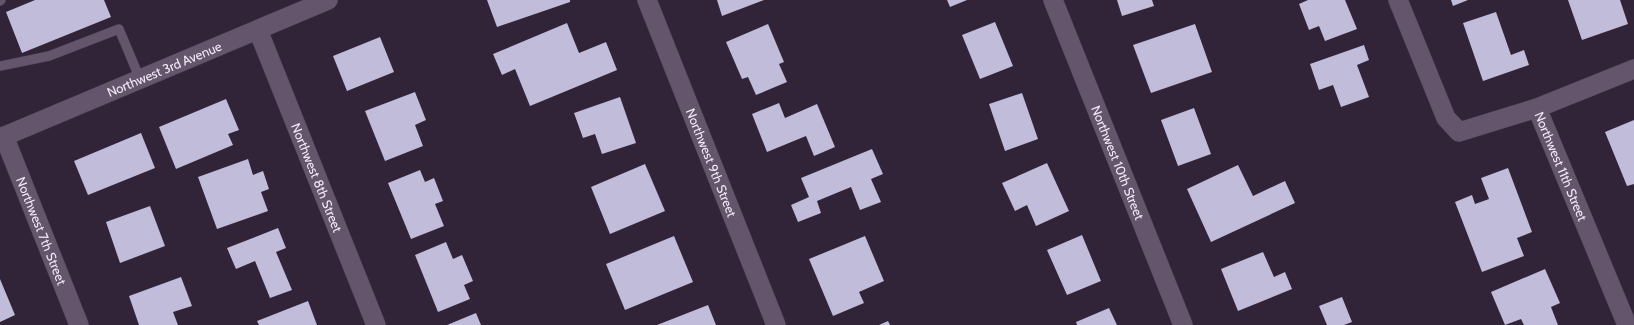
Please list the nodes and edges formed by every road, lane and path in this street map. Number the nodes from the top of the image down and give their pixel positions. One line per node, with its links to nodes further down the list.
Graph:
1 (328, 0): 5 (street, Northwest 3rd Avenue)
2 (647, 0): 13 (street, Northwest 9th Street)
3 (1053, 0): 14 (street, Northwest 10th Street)
4 (1398, 0): 9 (street, Northwest 11th Street)
5 (258, 30): 8 (street, Northwest 3rd Avenue); 12 (street, Northwest 8th Street)
6 (0, 66): 8 (lane)
7 (1634, 69): 9 (street)
8 (140, 79): 10 (street, Northwest 3rd Avenue)
9 (1537, 108): 15 (street, Northwest 11th Street)
10 (2, 137): 11 (street, Northwest 7th Street)
11 (79, 325)
12 (376, 325)
13 (776, 325)
14 (1183, 325)
15 (1628, 325)

